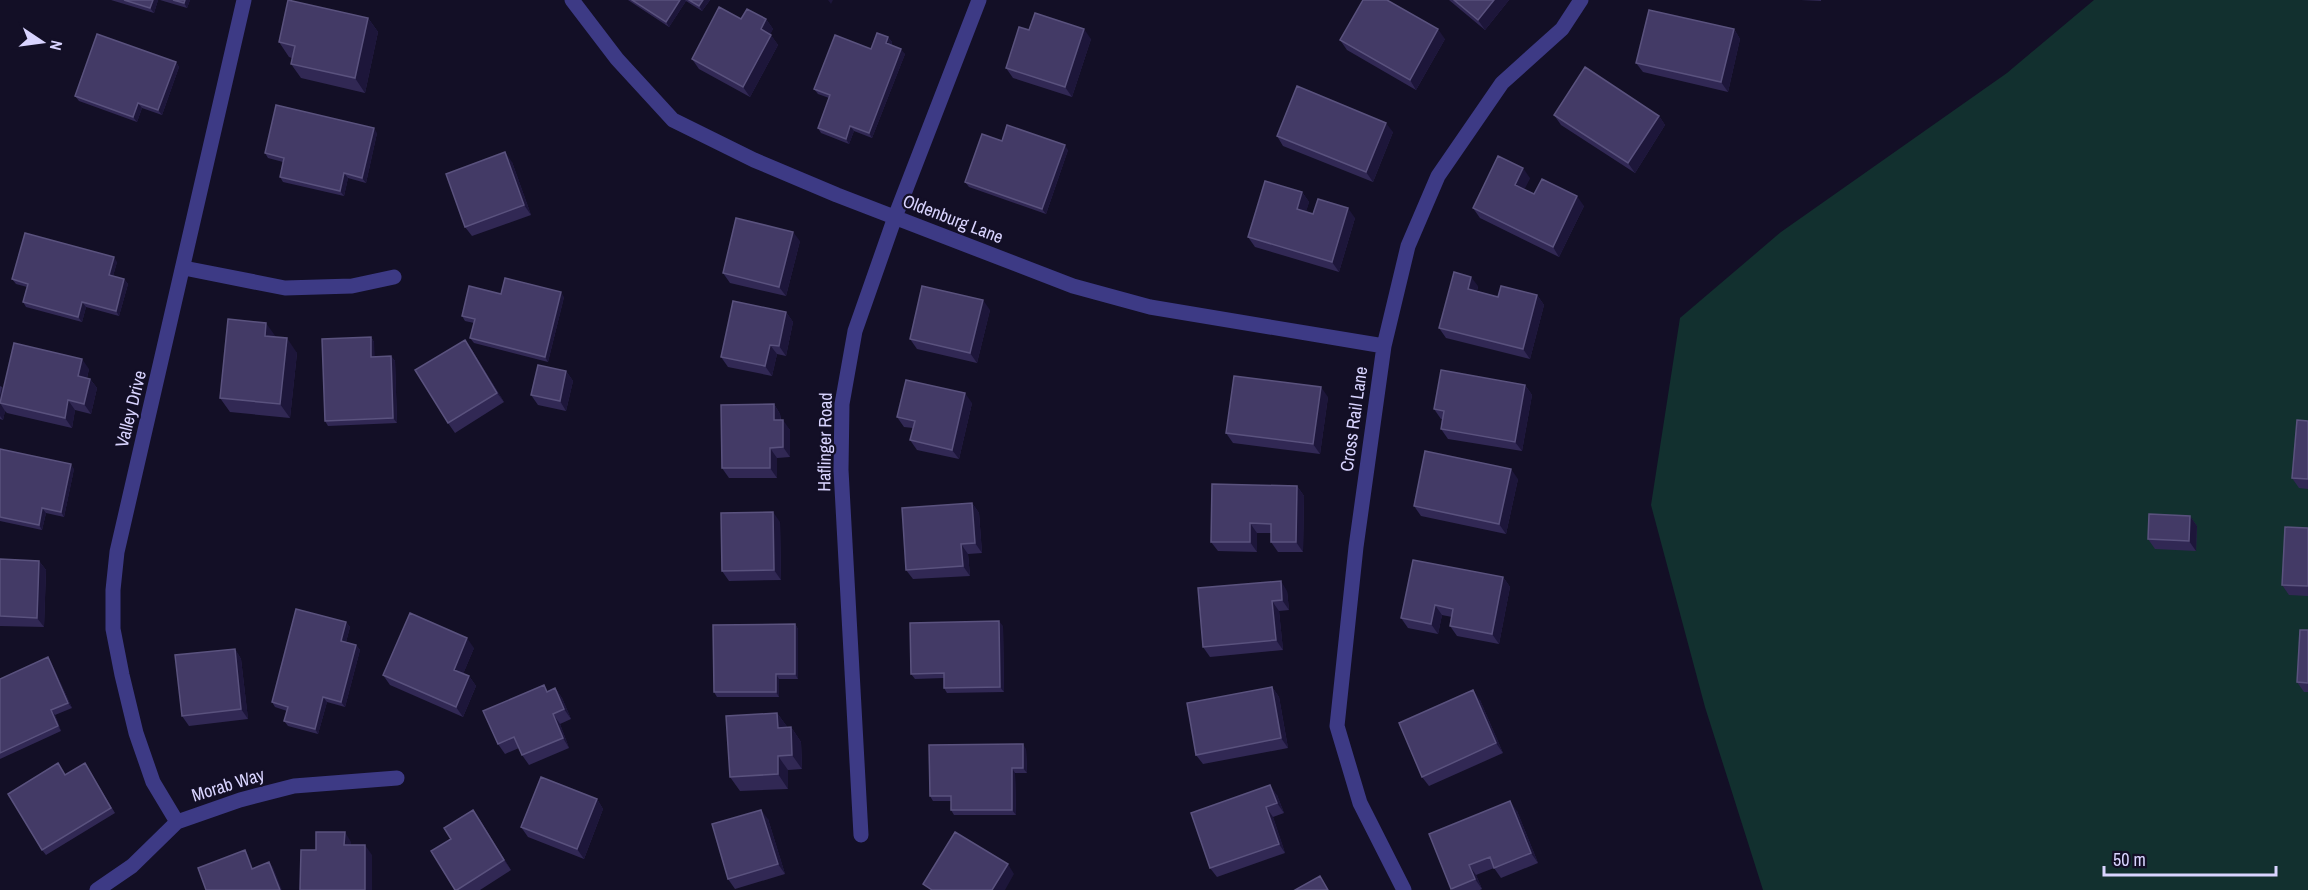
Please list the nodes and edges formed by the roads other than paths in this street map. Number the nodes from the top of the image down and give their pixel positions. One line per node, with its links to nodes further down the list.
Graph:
1 (244, 0): 6 (street, Valley Drive)
2 (572, 0): 5 (street, Oldenburg Lane)
3 (979, 0): 5 (street, Haflinger Road)
4 (1581, 0): 8 (street, Cross Rail Lane)
5 (895, 217): 8 (street, Oldenburg Lane); 11 (street, Haflinger Road)
6 (184, 268): 7 (street); 10 (street, Valley Drive)
7 (394, 277)
8 (1384, 346): 13 (street, Cross Rail Lane)
9 (397, 778): 10 (street, Morab Way)
10 (177, 822): 12 (street, Morab Way)
11 (861, 835)
12 (97, 890)
13 (1404, 890)

